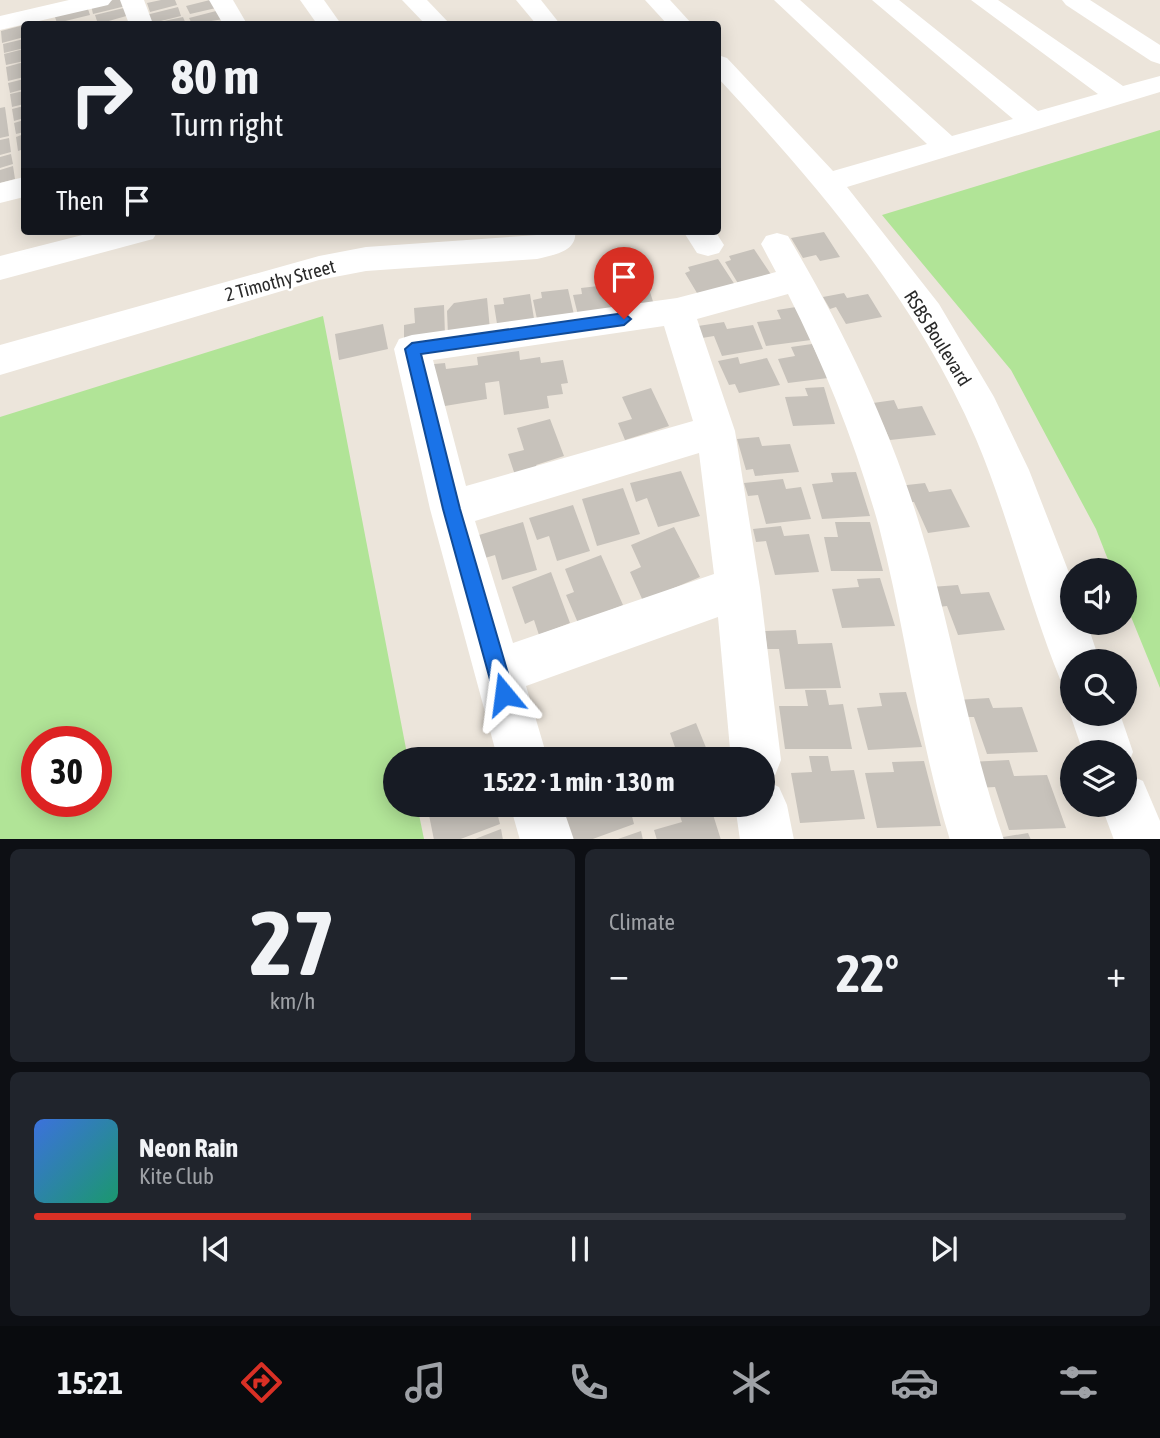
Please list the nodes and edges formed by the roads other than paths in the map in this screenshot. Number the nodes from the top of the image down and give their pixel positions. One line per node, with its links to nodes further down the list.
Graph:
1 (100, 0): 12 (street)
2 (132, 0): 15 (street)
3 (221, 0): 16 (street)
4 (312, 0): 17 (street)
5 (414, 0): 18 (street)
6 (528, 0): 19 (street)
7 (657, 0): 20 (street)
8 (786, 0): 29 (street)
9 (884, 0): 28 (street)
10 (983, 0): 26 (street)
11 (1074, 0): 22 (street)
12 (45, 19): 14 (street)
13 (21, 21): 21 (street)
14 (22, 21)
15 (140, 21)
16 (233, 21)
17 (327, 21)
18 (435, 21)
19 (546, 21)
20 (677, 21)
21 (0, 23)
22 (1160, 56)
23 (721, 66): 25 (street, RSBS Boulevard)
24 (1160, 84): 26 (street)
25 (748, 95): 27 (street); 30 (street, RSBS Boulevard)
26 (1119, 96): 28 (street)
27 (721, 102)
28 (1033, 121): 29 (street)
29 (946, 146): 30 (street)
30 (827, 183): 41 (street, RSBS Boulevard)
31 (21, 188): 32 (street)
32 (0, 193)
33 (127, 235): 35 (street)
34 (560, 235): 37 (street, 2 Timothy Street)
35 (0, 268)
36 (677, 312): 38 (street); 39 (street); 50 (street)
37 (0, 360)
38 (716, 431): 39 (street); 40 (street)
39 (452, 509): 42 (street)
40 (738, 588): 42 (street); 44 (street)
41 (1073, 649)
42 (497, 672): 43 (street)
43 (519, 747)
44 (755, 747)
45 (540, 817): 48 (street)
46 (763, 817): 49 (street)
47 (1132, 817): 51 (street)
48 (547, 839)
49 (767, 839)
50 (977, 839)
51 (1141, 839)

